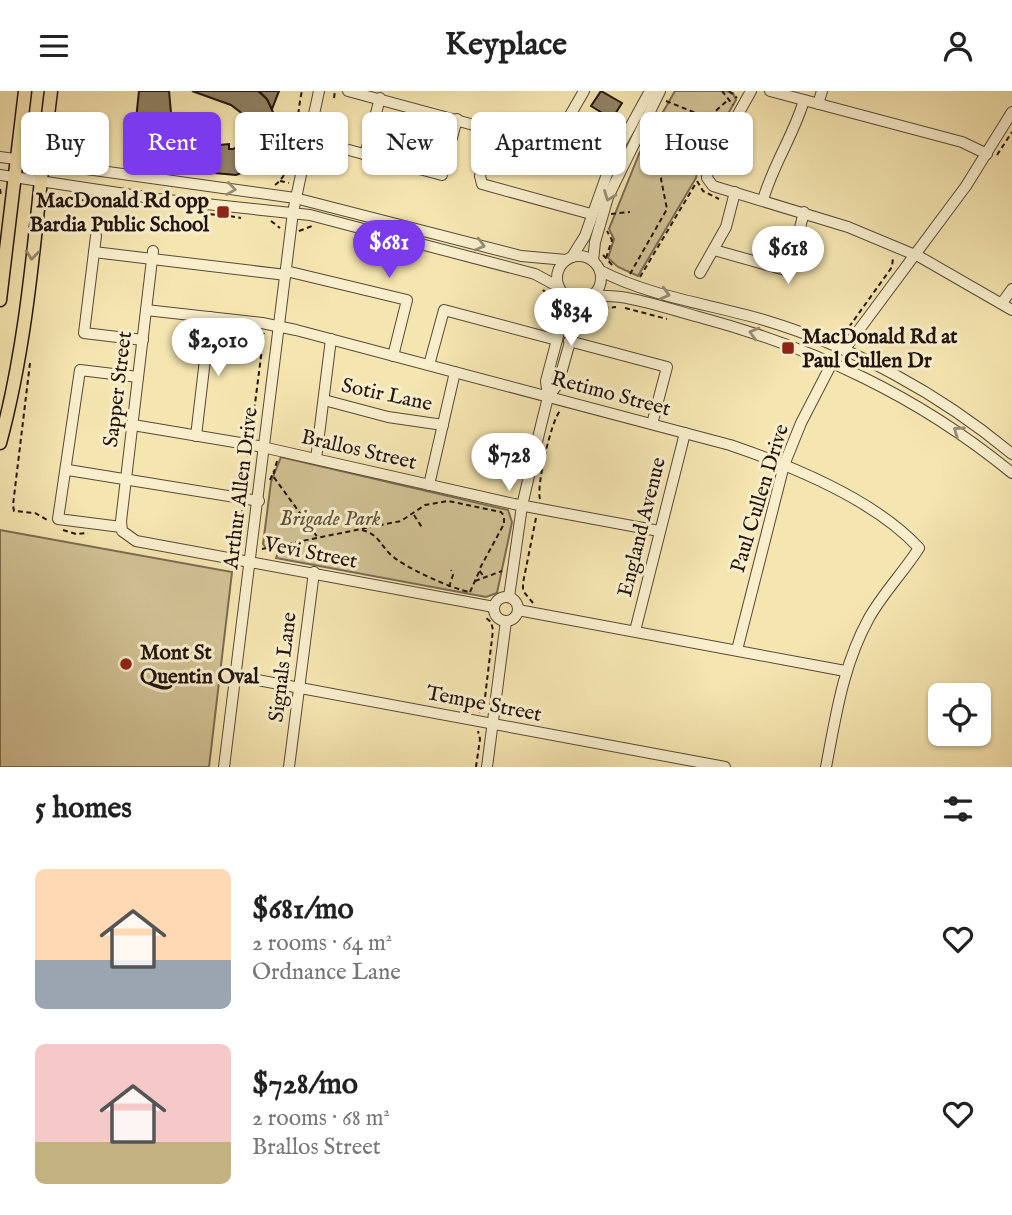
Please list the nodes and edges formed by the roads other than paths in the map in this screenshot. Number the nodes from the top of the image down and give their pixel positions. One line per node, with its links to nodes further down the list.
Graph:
1 (25, 91): 24 (main road)
2 (51, 91): 14 (main road)
3 (319, 91): 35 (street, Arthur Allen Drive)
4 (348, 91): 10 (street)
5 (584, 91): 16 (street)
6 (650, 91): 20 (street)
7 (751, 91): 34 (street)
8 (770, 91): 12 (street)
9 (822, 91): 13 (street)
10 (383, 96): 15 (street)
11 (663, 96): 21 (street)
12 (804, 100): 13 (street); 36 (street)
13 (818, 104): 22 (street)
14 (48, 112)
15 (434, 112)
16 (572, 112)
17 (1012, 112): 22 (street)
18 (457, 119): 19 (street)
19 (471, 122)
20 (626, 143)
21 (626, 150)
22 (987, 154): 44 (street)
23 (0, 157): 24 (street)
24 (17, 159): 25 (street); 32 (main road)
25 (21, 160)
26 (109, 172): 35 (street, one-way to 35)
27 (0, 175): 32 (street)
28 (41, 175): 33 (main road)
29 (480, 175): 39 (street)
30 (611, 175): 39 (street)
31 (613, 175): 46 (street, one-way to 46)
32 (15, 177): 33 (street); 54 (main road)
33 (40, 180): 37 (street); 78 (main road, one-way to 78)
34 (734, 197): 36 (street); 41 (street)
35 (295, 198): 37 (street, Arthur Allen Drive); 45 (street, one-way to 45)
36 (763, 200): 38 (street)
37 (293, 212): 48 (street, Arthur Allen Drive); 50 (street)
38 (804, 212): 41 (street); 44 (street)
39 (591, 214): 45 (street)
40 (96, 236): 42 (street)
41 (714, 250): 49 (street)
42 (94, 252): 43 (street); 62 (street)
43 (153, 255): 48 (street); 57 (street, Sapper Street)
44 (914, 255): 56 (street); 65 (street)
45 (569, 259): 46 (street); 50 (street)
46 (593, 261): 47 (street)
47 (601, 271): 52 (street); 65 (street, one-way to 65)
48 (286, 273): 60 (street, Arthur Allen Drive); 66 (street)
49 (701, 273)
50 (559, 287): 53 (street)
51 (1012, 289): 56 (street)
52 (594, 295): 55 (street); 67 (street, one-way to 52)
53 (568, 298): 55 (street); 63 (street)
54 (0, 300)
55 (582, 300): 64 (street)
56 (1002, 303): 58 (street)
57 (146, 310): 59 (street, Retimo Street); 62 (street, Sapper Street)
58 (1012, 310)
59 (210, 317): 60 (street, Retimo Street); 77 (street)
60 (280, 327): 61 (street, Retimo Street); 79 (street, Arthur Allen Drive)
61 (331, 339): 66 (street, Retimo Street); 72 (street)
62 (143, 340): 70 (street, Sapper Street)
63 (557, 340): 68 (street); 71 (street)
64 (569, 341): 71 (street); 73 (street)
65 (844, 350): 80 (street)
66 (393, 356): 68 (street, Retimo Street)
67 (833, 361): 82 (street, Paul Cullen Drive); 84 (street, one-way to 67)
68 (429, 365): 69 (street, Retimo Street)
69 (455, 372): 71 (street, Retimo Street); 75 (street)
70 (138, 377): 74 (street, Sapper Street); 83 (street)
71 (548, 397): 73 (street, Retimo Street); 88 (street)
72 (324, 400): 75 (street, Sotir Lane); 81 (street)
73 (652, 424): 76 (street, Retimo Street)
74 (133, 425): 77 (street, Brallos Street); 85 (street, Sapper Street)
75 (443, 425): 86 (street)
76 (685, 433): 82 (street, Retimo Street); 90 (street, England Avenue)
77 (196, 436): 79 (street, Brallos Street)
78 (0, 443)
79 (265, 448): 81 (street, Brallos Street); 87 (street, Arthur Allen Drive)
80 (1012, 454)
81 (316, 459): 86 (street, Brallos Street)
82 (784, 465): 98 (street, Paul Cullen Drive); 99 (street, Retimo Street)
83 (68, 470): 85 (street); 89 (street, Vevi Street)
84 (1012, 473)
85 (126, 479): 87 (street); 89 (street, Sapper Street)
86 (429, 485): 88 (street, Brallos Street)
87 (258, 501): 91 (street, Arthur Allen Drive)
88 (522, 506): 90 (street, Brallos Street); 93 (street)
89 (122, 529): 91 (street, Vevi Street)
90 (659, 531): 97 (street, England Avenue)
91 (250, 560): 92 (street, Vevi Street); 100 (street, Arthur Allen Drive)
92 (314, 572): 94 (street, Vevi Street); 101 (street, Signals Lane)
93 (509, 597): 94 (street); 95 (street)
94 (495, 607): 96 (street)
95 (518, 610): 96 (street); 97 (street)
96 (506, 621): 102 (street)
97 (635, 631): 98 (street)
98 (737, 650): 99 (street)
99 (845, 671): 107 (street)
100 (236, 676): 101 (street, Tempe Street); 103 (street, Arthur Allen Drive)
101 (299, 688): 102 (street, Tempe Street); 104 (street, Signals Lane)
102 (493, 723): 105 (street); 106 (street, Tempe Street)
103 (224, 767)
104 (289, 767)
105 (487, 767)
106 (725, 767)
107 (826, 767)

